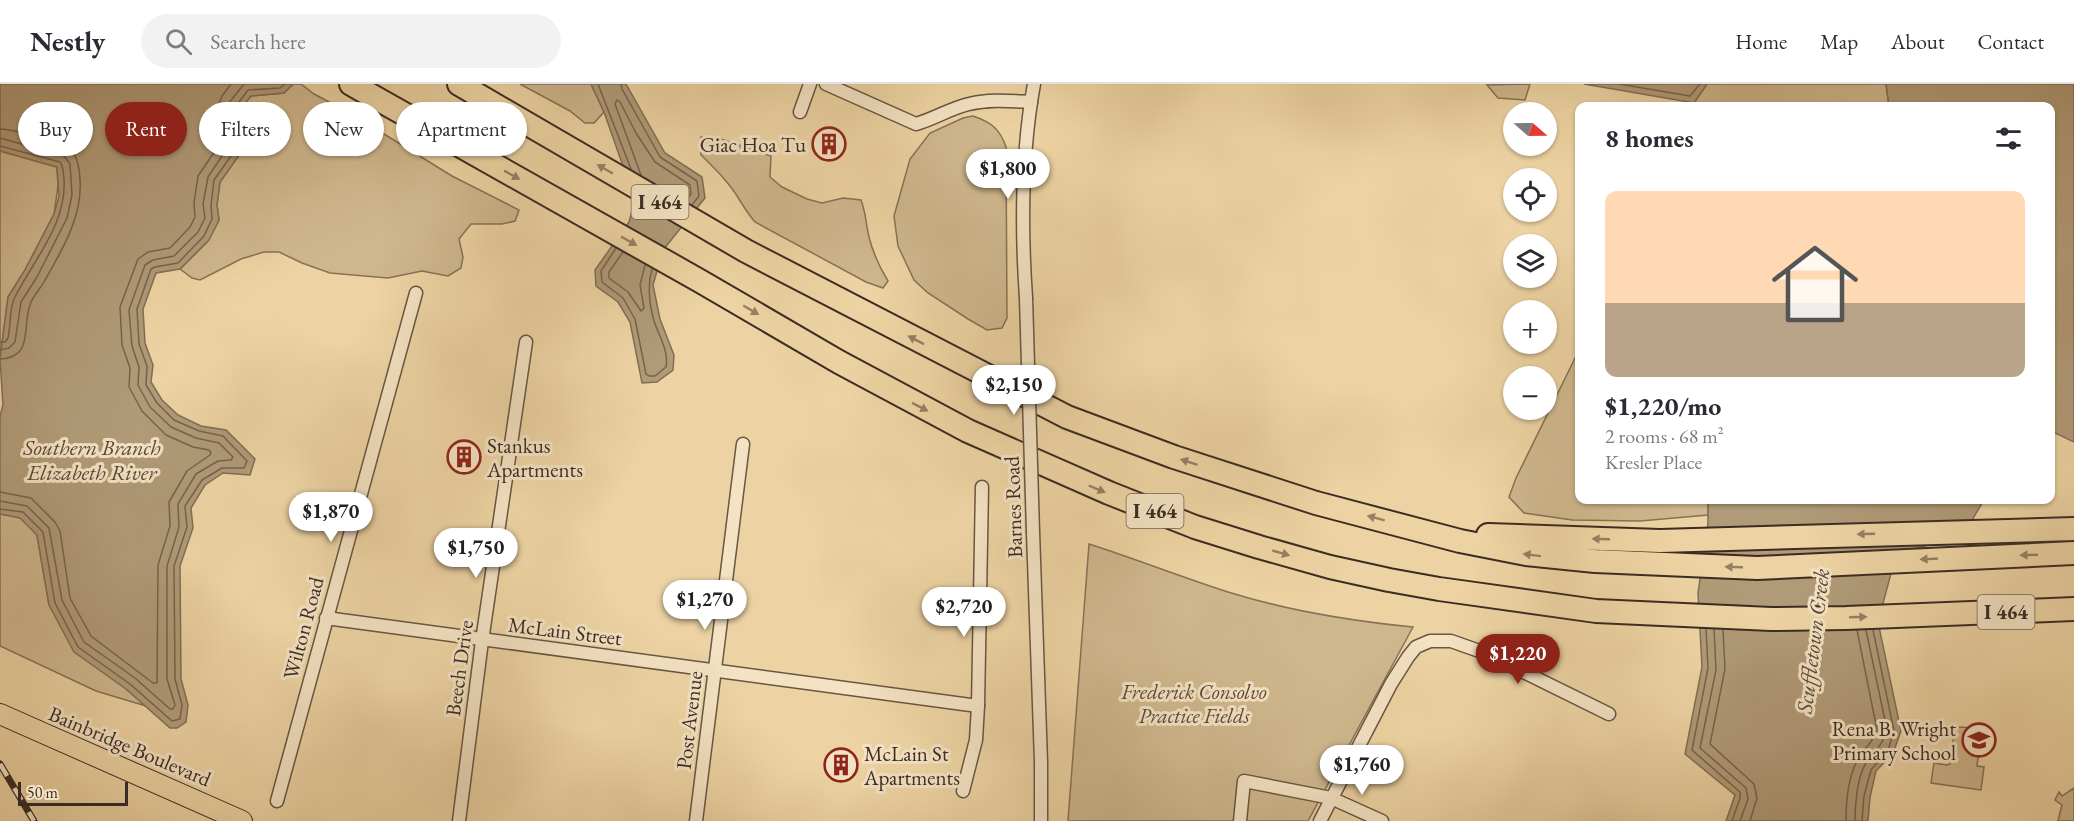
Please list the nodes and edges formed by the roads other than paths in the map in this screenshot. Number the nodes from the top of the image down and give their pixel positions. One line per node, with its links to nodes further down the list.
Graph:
1 (351, 84): 15 (highway, I 464, one-way to 15)
2 (459, 84): 13 (highway, I 464, one-way to 2)
3 (810, 84): 7 (street)
4 (826, 84): 6 (street)
5 (1034, 84): 6 (street, Barnes Road)
6 (1031, 102): 28 (street, Barnes Road, bridge)
7 (800, 112)
8 (416, 293): 16 (street, Wilton Road)
9 (526, 342): 17 (street, Beech Drive)
10 (743, 444): 18 (street, Post Avenue)
11 (982, 486): 19 (street, Barnes Road)
12 (2071, 528): 13 (highway, one-way to 13)
13 (1433, 534): 14 (highway, I 464, one-way to 13)
14 (2072, 553)
15 (2074, 609)
16 (326, 618): 17 (street, McLain Street); 24 (street, Wilton Road)
17 (482, 641): 18 (street, McLain Street); 26 (street, Beech Drive)
18 (716, 669): 19 (street, McLain Street); 27 (street, Post Avenue)
19 (978, 706): 22 (street, Barnes Road)
20 (0, 714): 25 (main road, Bainbridge Boulevard)
21 (1609, 714): 23 (street)
22 (963, 791)
23 (1331, 798): 29 (street); 30 (street); 31 (street)
24 (277, 801)
25 (242, 821)
26 (459, 821)
27 (696, 821)
28 (1041, 821)
29 (1240, 821)
30 (1320, 821)
31 (1382, 821)

